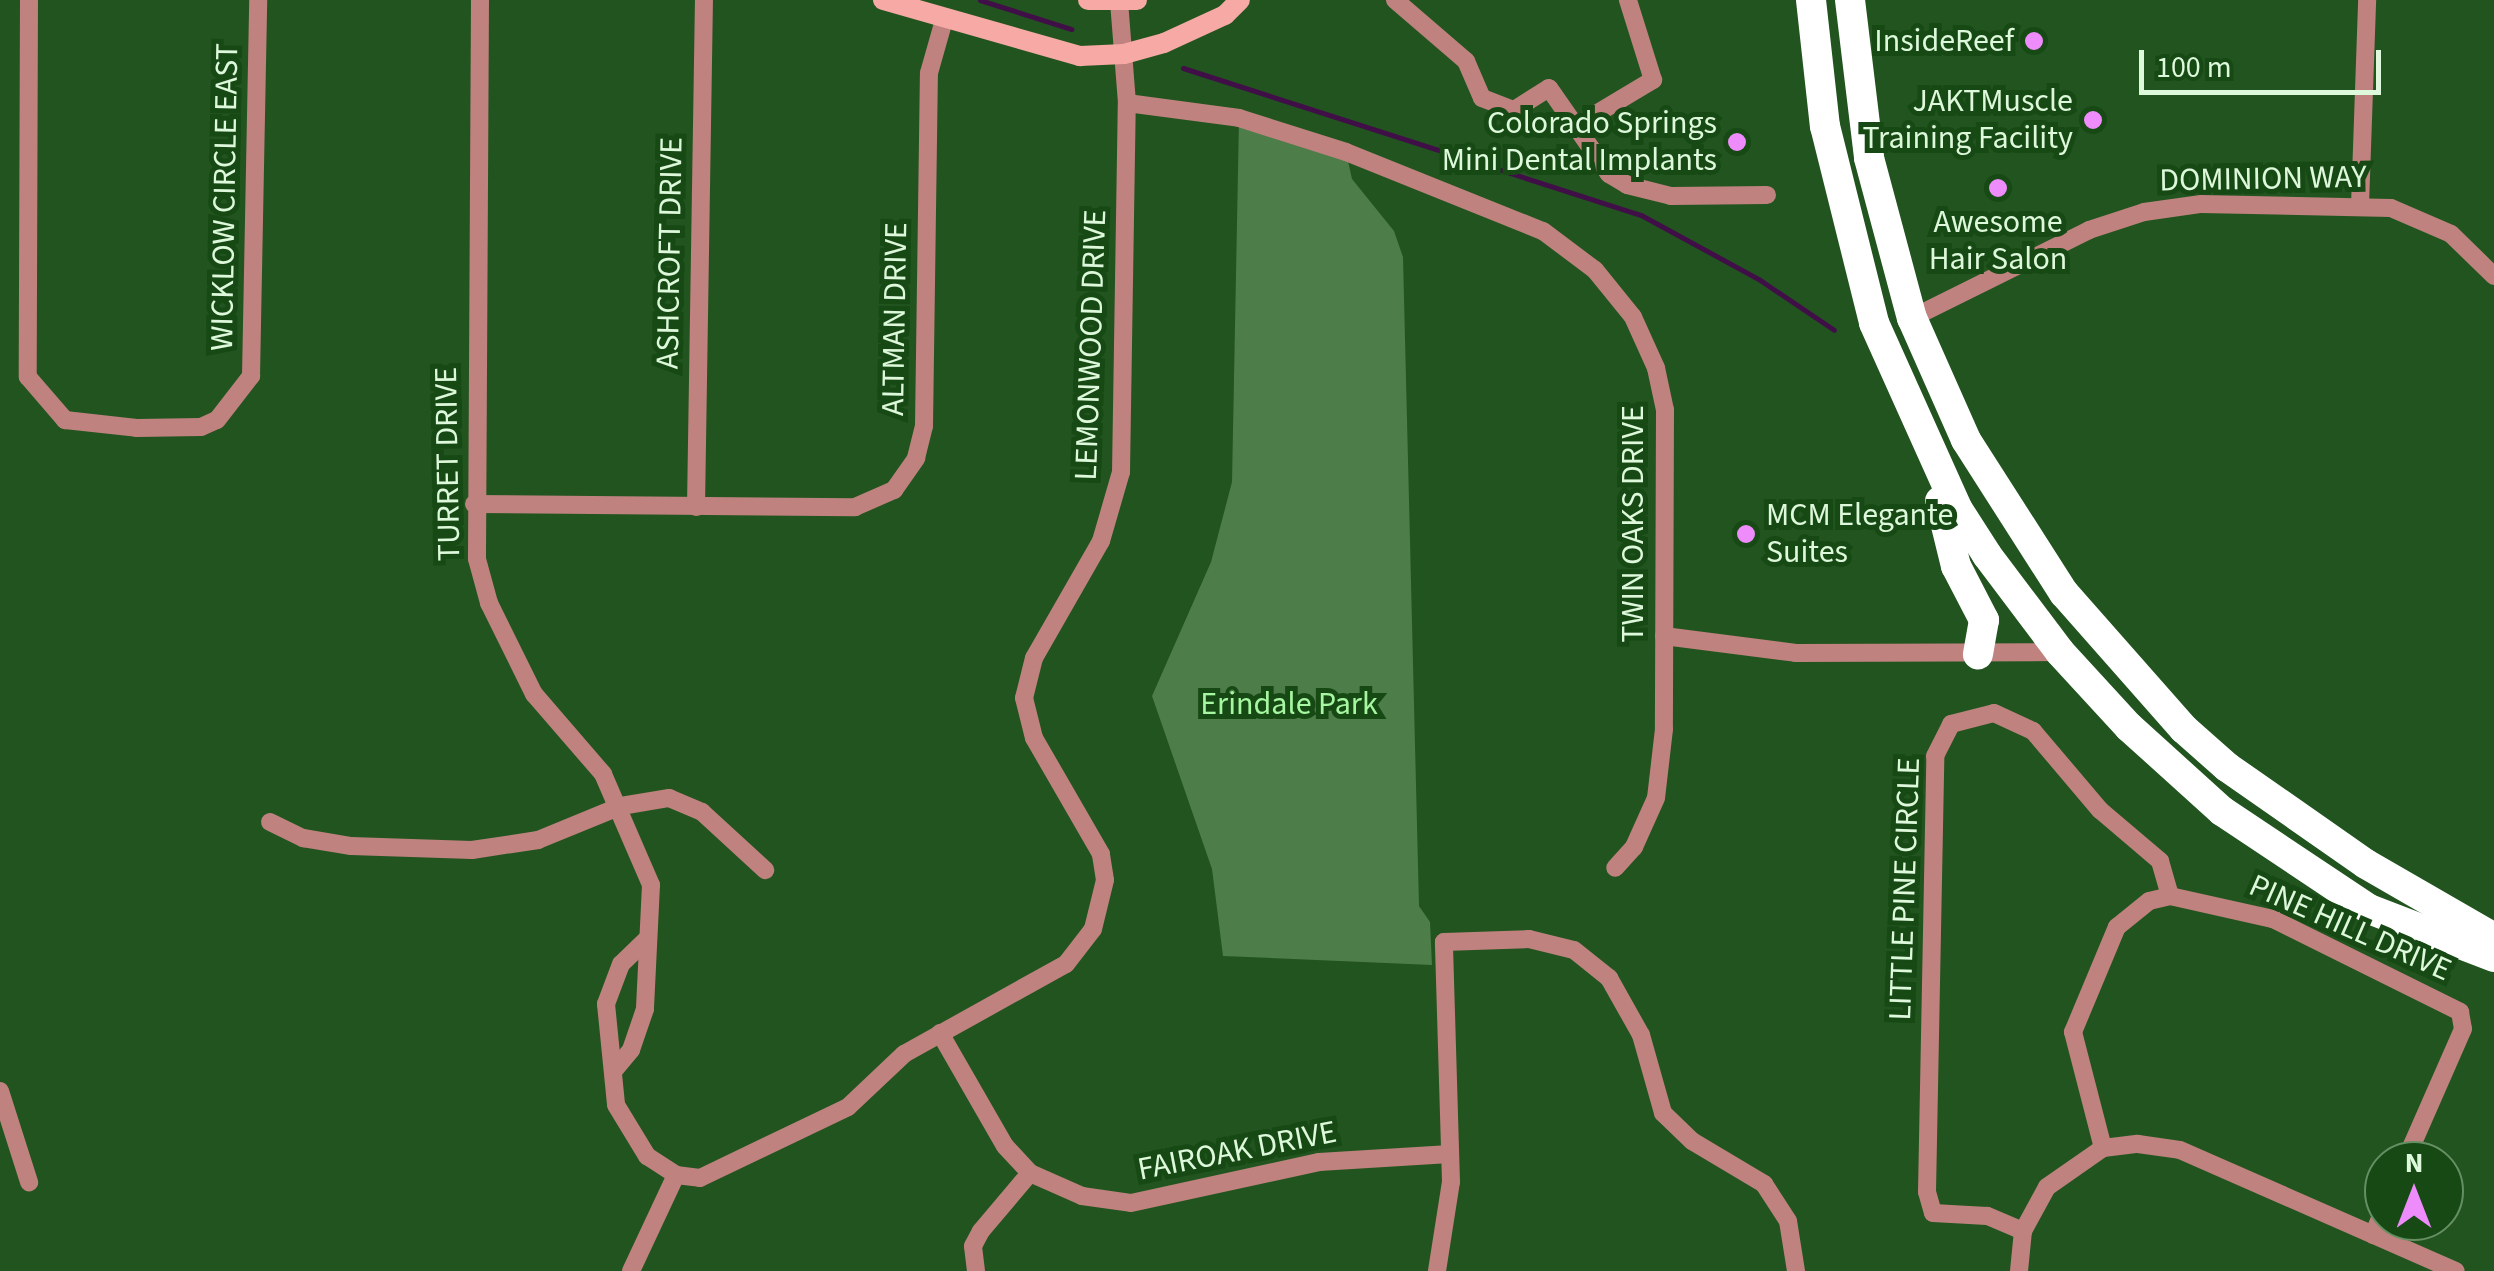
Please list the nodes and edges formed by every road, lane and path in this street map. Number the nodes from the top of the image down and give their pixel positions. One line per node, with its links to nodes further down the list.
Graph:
1 (29, 0): 2 (street, WICKLOW CIRCLE EAST)
2 (258, 0)
3 (480, 0): 23 (street, TURRET DRIVE)
4 (704, 0): 24 (street, ASHCROFT DRIVE)
5 (883, 0): 14 (main road)
6 (1088, 0): 13 (main road)
7 (1240, 0): 15 (main road)
8 (1395, 0): 17 (street)
9 (1628, 0): 17 (street)
10 (1810, 0): 22 (highway)
11 (1850, 0): 21 (highway)
12 (2367, 0): 19 (street)
13 (1128, 1): 15 (street, LEMONWOOD DRIVE)
14 (944, 20): 15 (main road); 24 (street, ALTMAN DRIVE)
15 (1124, 54): 16 (street, LEMONWOOD DRIVE)
16 (1126, 102): 25 (street, TWIN OAKS DRIVE); 37 (street, LEMONWOOD DRIVE)
17 (1576, 126): 18 (street)
18 (1767, 194)
19 (2360, 205): 20 (street, DOMINION WAY); 21 (street, DOMINION WAY)
20 (2494, 276)
21 (1912, 318): 26 (highway)
22 (1904, 399): 27 (highway); 28 (highway)
23 (474, 504): 24 (street, ALTMAN DRIVE); 29 (street, TURRET DRIVE)
24 (696, 507)
25 (1664, 636): 28 (street); 31 (street, TWIN OAKS DRIVE)
26 (2104, 643): 27 (highway); 35 (highway)
27 (2060, 652): 28 (street); 36 (highway)
28 (1978, 654)
29 (620, 806): 30 (street); 32 (street); 34 (street, TURRET DRIVE)
30 (270, 822)
31 (1615, 868)
32 (765, 870)
33 (2170, 896): 40 (street, PINE HILL DRIVE); 41 (street); 46 (street, LITTLE PINE CIRCLE)
34 (648, 938): 38 (street, TURRET DRIVE); 38 (street)
35 (2494, 938)
36 (2494, 956)
37 (940, 1033): 43 (street, FAIROAK DRIVE); 44 (street, LEMONWOOD DRIVE)
38 (614, 1070): 44 (street)
39 (0, 1090): 45 (street)
40 (2414, 1141)
41 (2103, 1148): 46 (street); 47 (street)
42 (1450, 1154): 43 (street, FAIROAK DRIVE); 51 (street); 52 (street)
43 (1030, 1173): 50 (street)
44 (676, 1175): 49 (street)
45 (29, 1182)
46 (2023, 1231): 53 (street)
47 (2364, 1231)
48 (2387, 1241): 54 (street)
49 (630, 1271)
50 (976, 1271)
51 (1437, 1271)
52 (1796, 1271)
53 (2019, 1271)
54 (2456, 1271)

